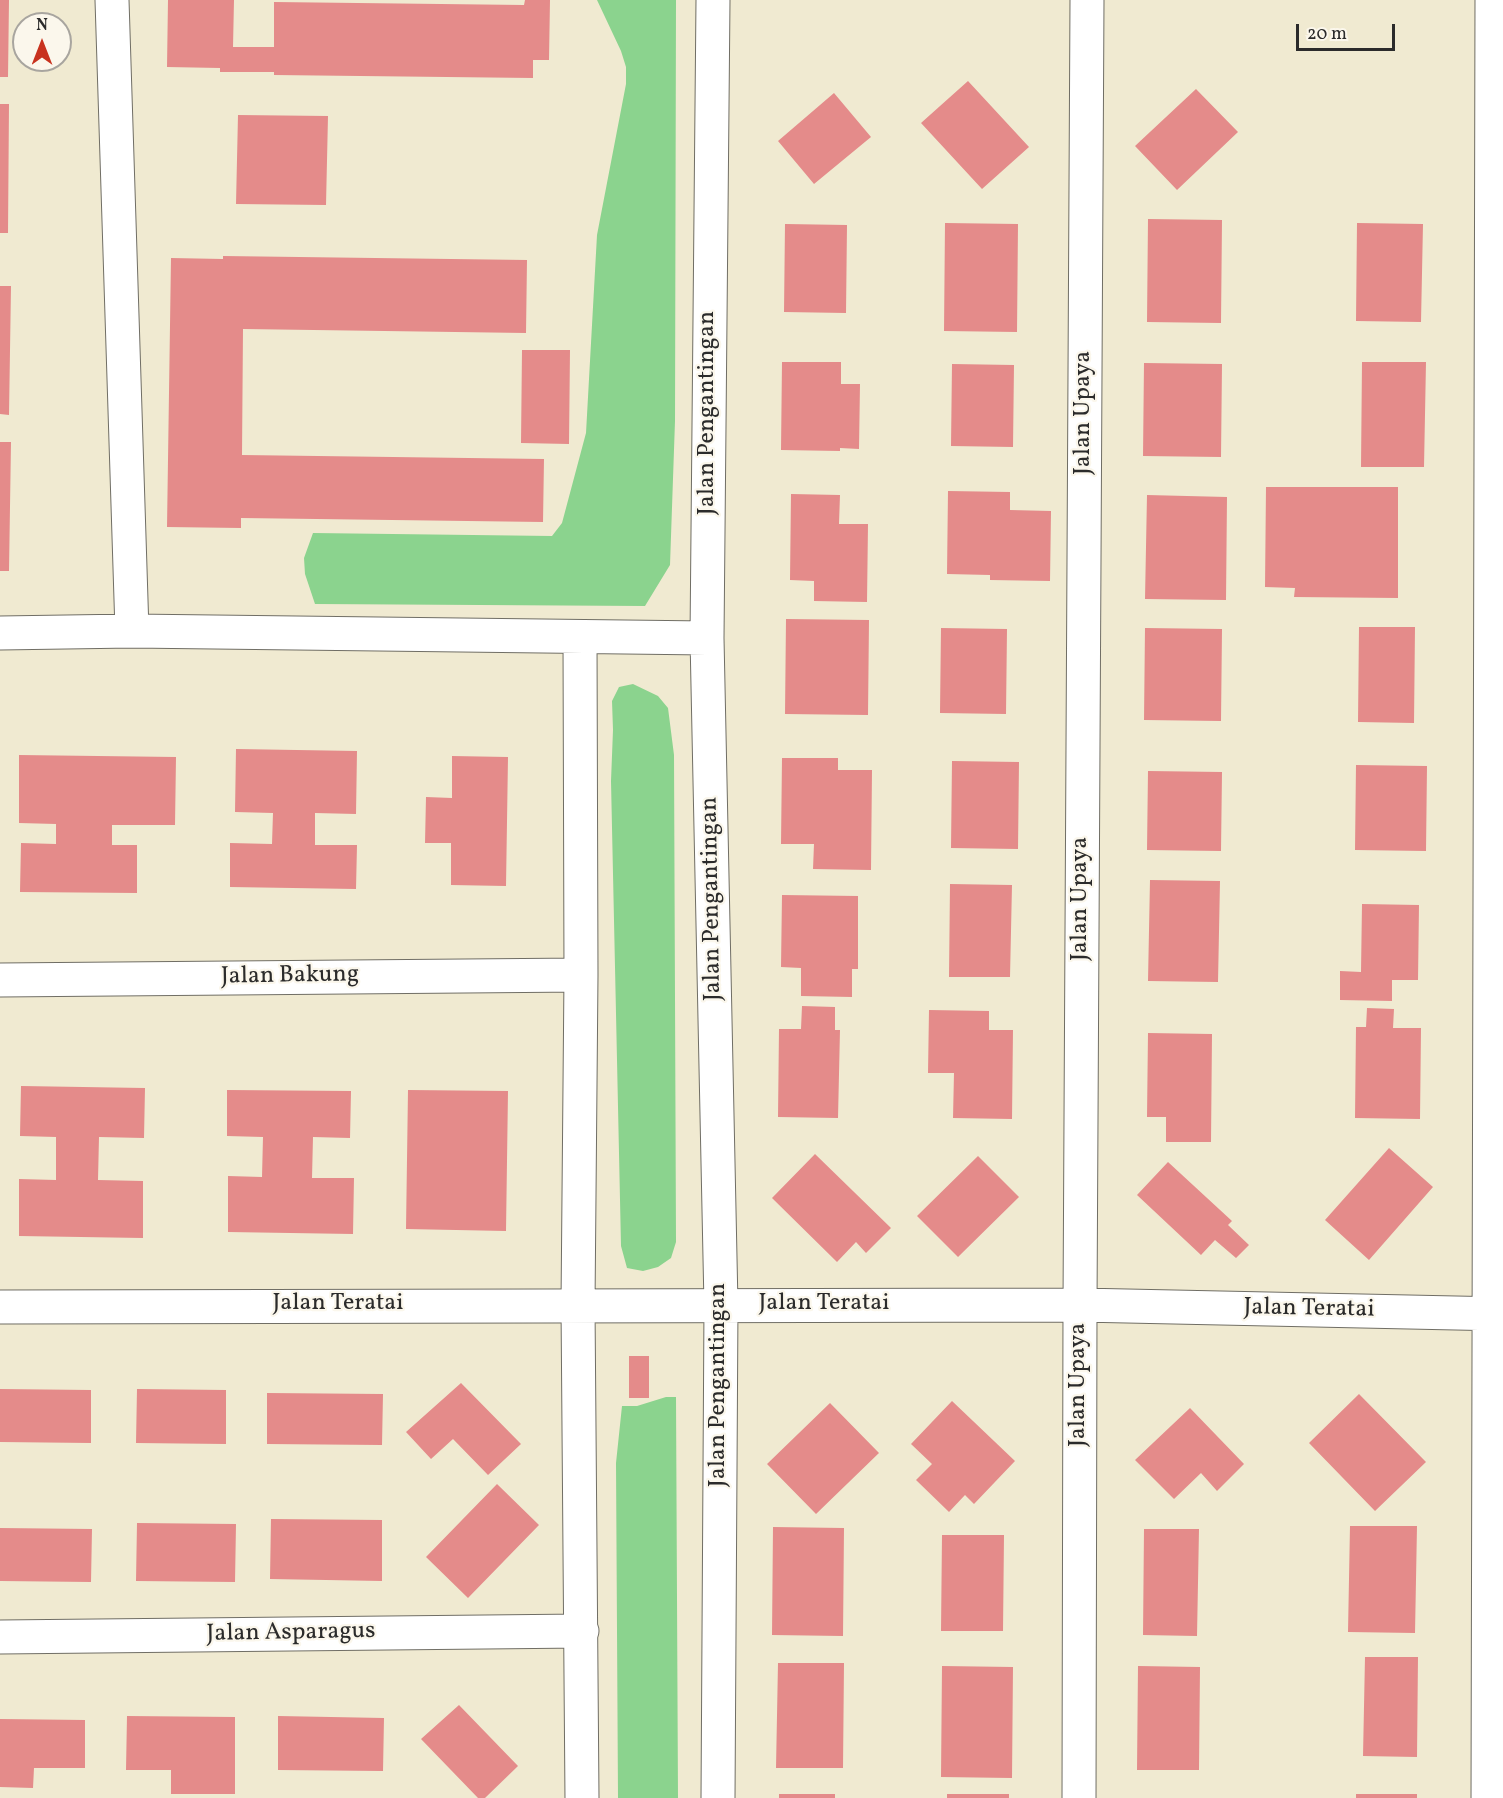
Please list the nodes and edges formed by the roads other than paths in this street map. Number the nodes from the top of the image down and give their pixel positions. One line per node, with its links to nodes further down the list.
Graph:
1 (112, 0): 5 (street)
2 (713, 0): 8 (street, Jalan Pengantingan)
3 (1087, 0): 13 (street, Jalan Upaya)
4 (1492, 0): 15 (street)
5 (132, 631): 6 (street); 7 (street)
6 (0, 633)
7 (580, 637): 8 (street); 9 (street)
8 (707, 638): 12 (street, Jalan Pengantingan)
9 (581, 975): 10 (street, Jalan Bakung); 11 (street)
10 (0, 980)
11 (578, 1305): 12 (street, Jalan Teratai); 14 (street, Jalan Teratai); 16 (street)
12 (721, 1305): 13 (street, Jalan Teratai); 19 (street, Jalan Pengantingan)
13 (1080, 1305): 15 (street, Jalan Teratai); 20 (street, Jalan Upaya)
14 (0, 1307)
15 (1496, 1315): 21 (street)
16 (582, 1631): 17 (street, Jalan Asparagus); 18 (street)
17 (0, 1637)
18 (582, 1798)
19 (718, 1798)
20 (1079, 1798)
21 (1488, 1798)

